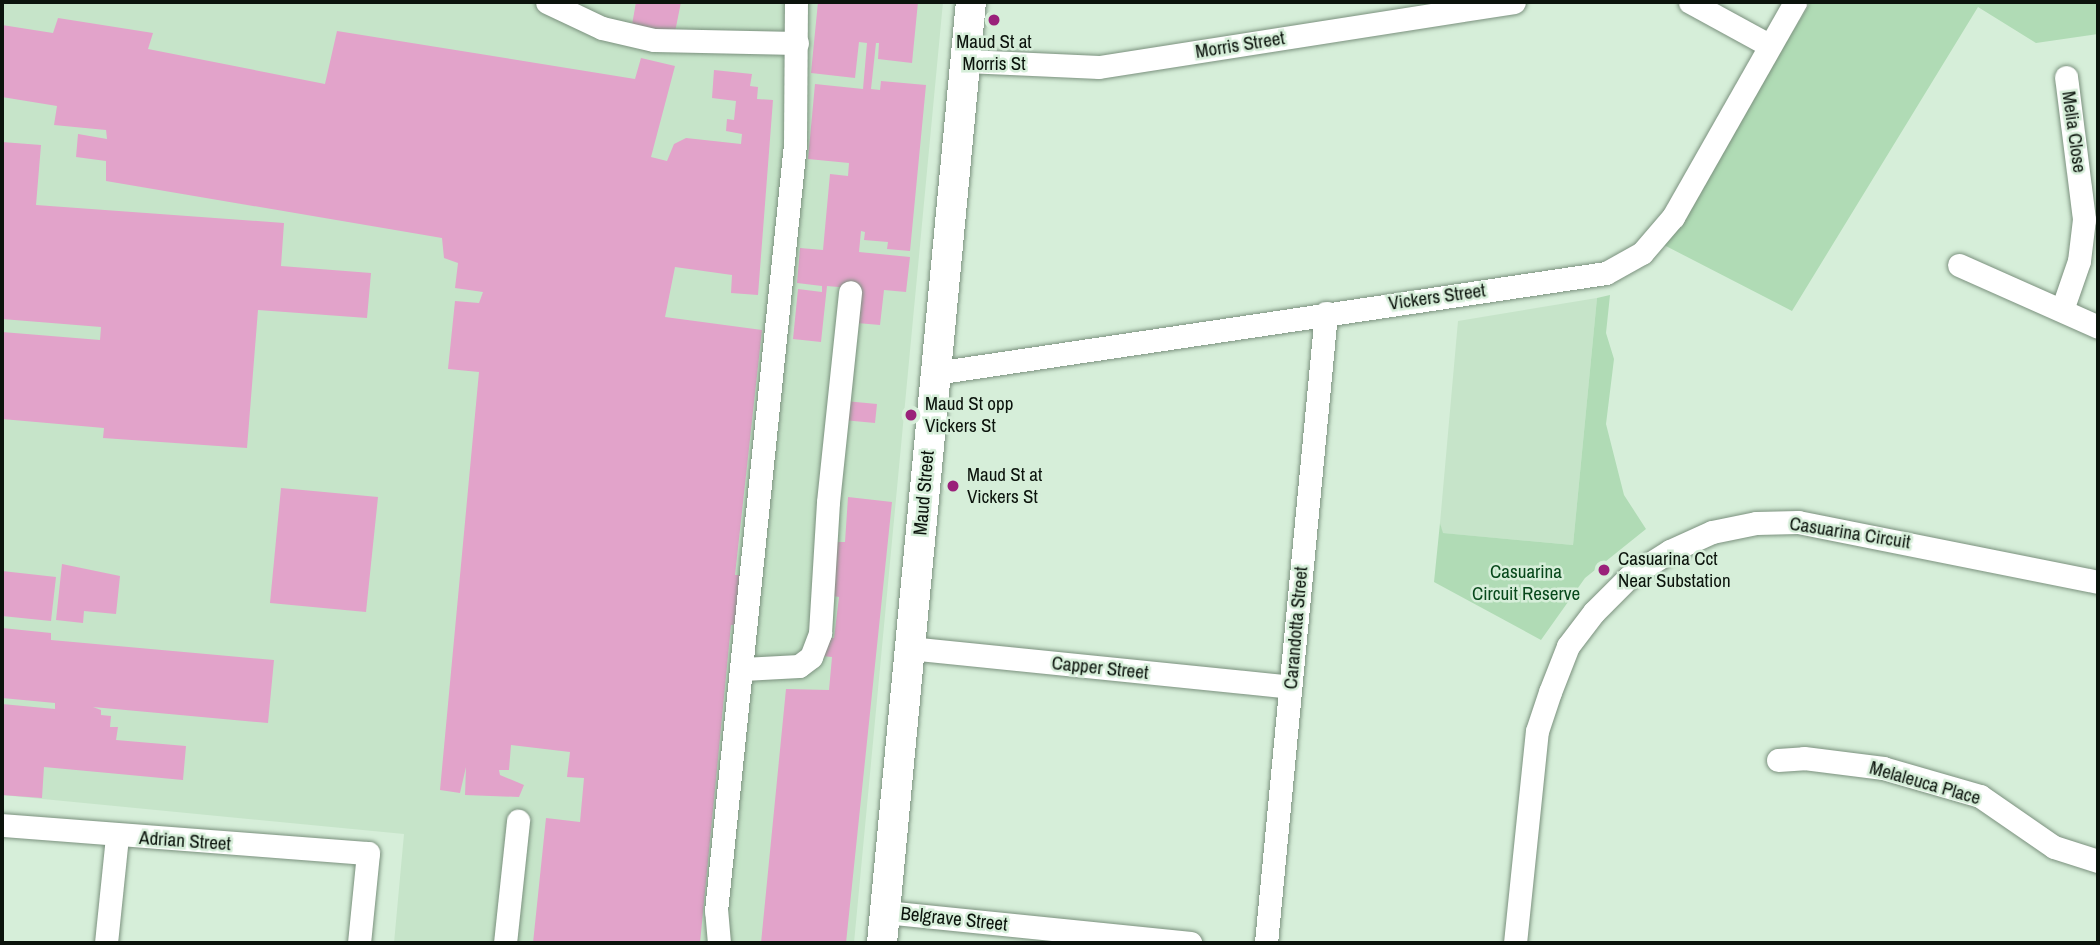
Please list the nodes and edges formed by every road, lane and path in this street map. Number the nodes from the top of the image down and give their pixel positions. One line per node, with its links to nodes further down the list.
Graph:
1 (547, 2): 8 (street)
2 (796, 2): 8 (street)
3 (971, 2): 10 (main road, Maud Street)
4 (1514, 2): 7 (street, Morris Street)
5 (1690, 2): 9 (street)
6 (1795, 2): 9 (street, Vickers Street)
7 (1468, 5): 10 (street, Morris Street)
8 (797, 43): 20 (street)
9 (1769, 45): 15 (street, Vickers Street)
10 (965, 61): 17 (main road, Maud Street)
11 (2066, 77): 14 (street, Melia Close)
12 (1959, 265): 14 (street)
13 (850, 292): 20 (street)
14 (2062, 310): 16 (street)
15 (1326, 313): 17 (street, Vickers Street); 21 (street, Carandotta Street)
16 (2098, 327)
17 (935, 373): 19 (main road, Maud Street)
18 (2098, 582): 35 (street, Casuarina Circuit)
19 (909, 648): 21 (street, Capper Street); 27 (main road, Maud Street)
20 (743, 669): 31 (street)
21 (1290, 687): 34 (street, Carandotta Street)
22 (1777, 760): 26 (street, Melaleuca Place)
23 (518, 821): 30 (street)
24 (2, 825): 25 (street, Adrian Street)
25 (117, 837): 28 (street); 29 (street, Adrian Street)
26 (2098, 861)
27 (885, 912): 32 (main road, Maud Street); 33 (street, Belgrave Street)
28 (106, 943)
29 (359, 943)
30 (505, 943)
31 (719, 943)
32 (882, 943)
33 (1190, 943)
34 (1266, 943)
35 (1515, 943)

